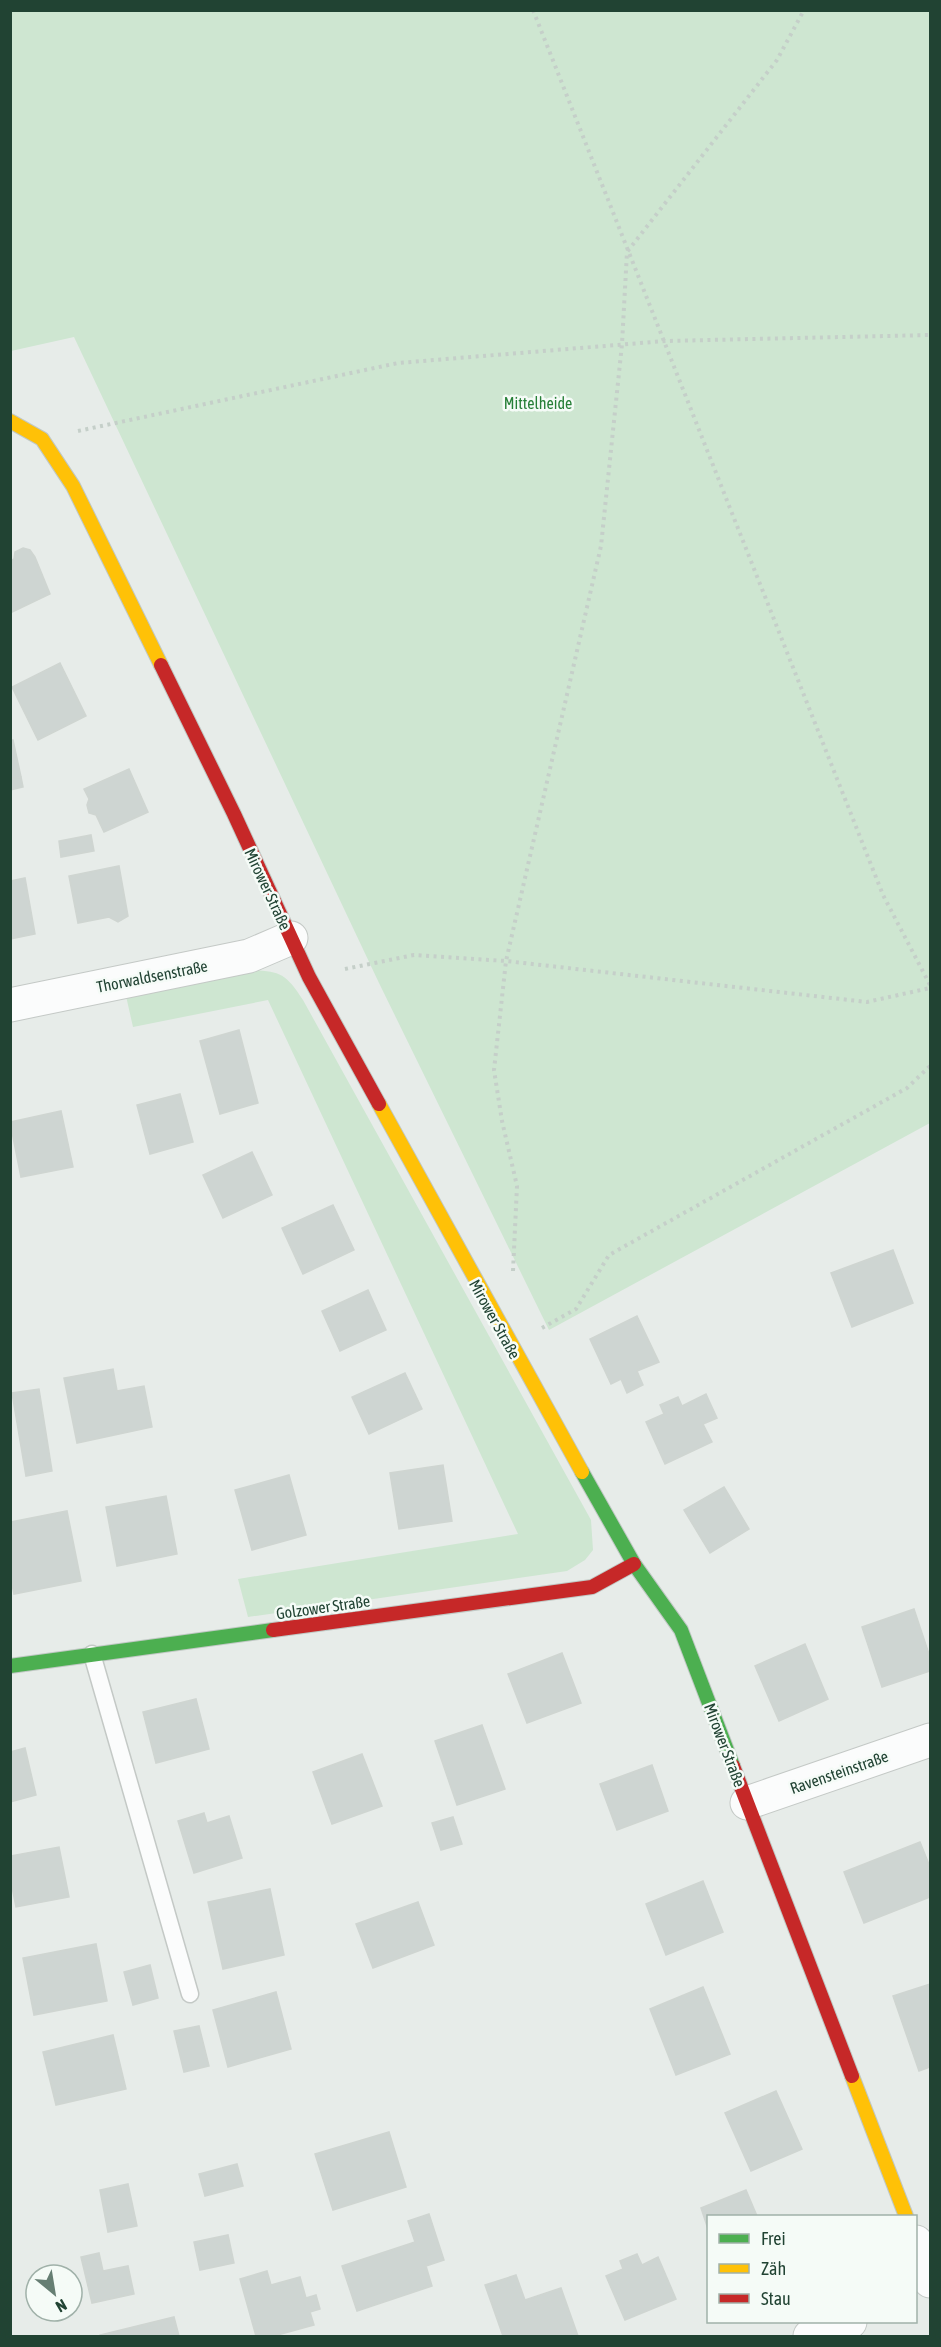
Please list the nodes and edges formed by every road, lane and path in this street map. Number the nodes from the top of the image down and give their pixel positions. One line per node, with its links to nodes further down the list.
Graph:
1 (533, 10): 3 (path)
2 (804, 10): 3 (path)
3 (627, 252): 5 (path); 6 (path)
4 (930, 335): 5 (path)
5 (665, 340): 6 (path); 12 (path)
6 (622, 344): 8 (path); 10 (path)
7 (10, 421): 8 (street)
8 (42, 439): 9 (street, Mirower Straße)
9 (291, 938): 11 (street, Mirower Straße); 13 (street, Thorwaldsenstraße)
10 (506, 961): 11 (path); 12 (path); 15 (path)
11 (309, 977): 16 (street, Mirower Straße)
12 (930, 987)
13 (10, 1005)
14 (930, 1066): 16 (path)
15 (513, 1277)
16 (510, 1346): 17 (street, Mirower Straße)
17 (634, 1564): 18 (street, Golzower Straße); 21 (street, Mirower Straße)
18 (92, 1654): 19 (street, Golzower Straße); 22 (lane)
19 (10, 1666)
20 (930, 1740): 21 (street, Ravensteinstraße)
21 (747, 1803): 23 (street, Mirower Straße)
22 (190, 1994)
23 (905, 2215)
24 (917, 2247): 25 (street)
25 (930, 2281)
26 (847, 2323): 27 (street)
27 (810, 2337)

